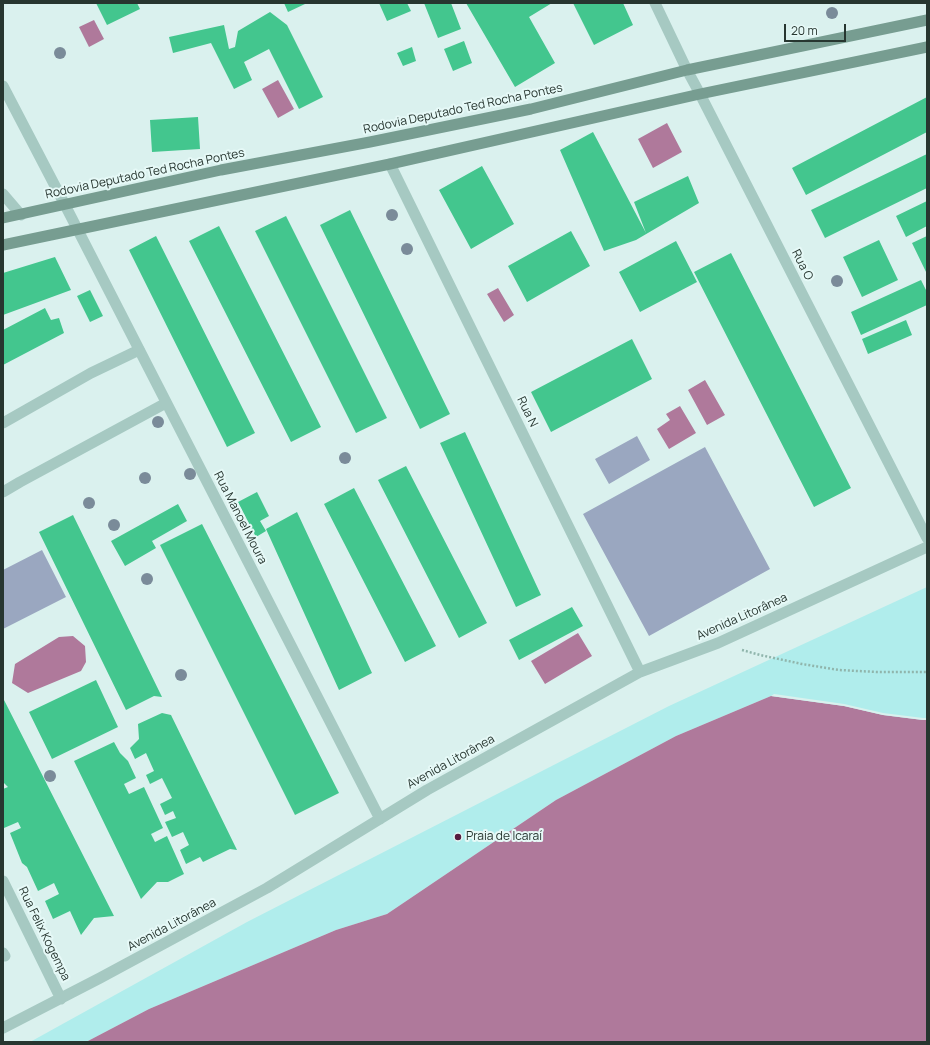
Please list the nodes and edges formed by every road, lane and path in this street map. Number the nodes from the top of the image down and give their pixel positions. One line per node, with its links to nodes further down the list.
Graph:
1 (655, 3): 4 (street, Rua O)
2 (927, 20): 4 (main road, Rodovia Deputado Ted Rocha Pontes)
3 (927, 46): 6 (main road)
4 (687, 70): 6 (street, Rua O); 9 (main road, Rodovia Deputado Ted Rocha Pontes)
5 (3, 86): 9 (street, Rua Manoel Moura)
6 (700, 94): 7 (main road); 18 (street, Rua O)
7 (390, 164): 12 (main road); 21 (street, Rua N)
8 (3, 194): 10 (street)
9 (65, 204): 10 (main road, Rodovia Deputado Ted Rocha Pontes); 12 (street, Rua Manoel Moura)
10 (20, 215): 11 (main road, Rodovia Deputado Ted Rocha Pontes)
11 (3, 218)
12 (78, 229): 13 (main road); 14 (street, Rua Manoel Moura)
13 (3, 245)
14 (139, 350): 15 (street, Rua Manoel Moura); 16 (street)
15 (166, 403): 17 (street); 23 (street, Rua Manoel Moura)
16 (3, 423)
17 (3, 492)
18 (927, 538)
19 (927, 547): 20 (street, Avenida Litorânea)
20 (718, 643): 21 (street, Avenida Litorânea); 22 (path)
21 (640, 672): 23 (street, Avenida Litorânea)
22 (927, 672)
23 (380, 819): 25 (street, Avenida Litorânea)
24 (3, 881): 25 (street, Rua Felix Kogempa)
25 (61, 999): 26 (street, Avenida Litorânea)
26 (3, 1028)

